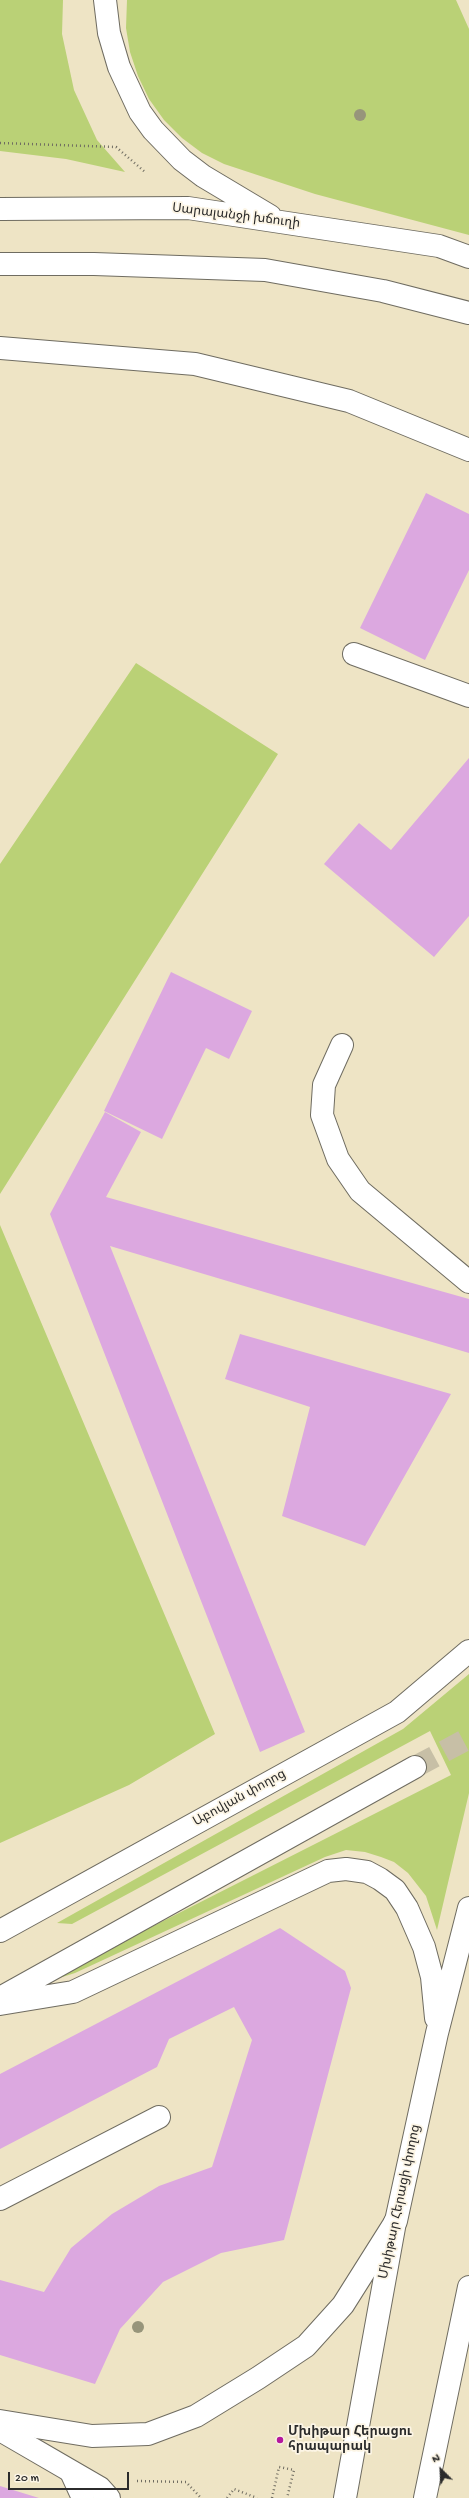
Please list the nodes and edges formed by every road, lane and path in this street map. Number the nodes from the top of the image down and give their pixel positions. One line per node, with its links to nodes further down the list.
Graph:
1 (105, 0): 5 (main road)
2 (0, 143): 3 (path)
3 (146, 173)
4 (0, 209): 5 (main road, Սարալանջի խճուղի)
5 (278, 221): 6 (main road, Սարալանջի խճուղի)
6 (469, 257)
7 (0, 264): 8 (main road)
8 (469, 313)
9 (0, 348): 10 (main road)
10 (469, 450)
11 (354, 654): 12 (main road)
12 (469, 696)
13 (342, 1045): 14 (main road)
14 (469, 1282)
15 (469, 1651): 18 (main road, Աբովյան փողոց)
16 (415, 1767): 19 (main road)
17 (469, 1908): 21 (main road, Մխիթար Հերացի փողոց)
18 (0, 1931)
19 (0, 1998)
20 (0, 2004): 21 (main road)
21 (437, 2033): 24 (main road, Մխիթար Հերացի փողոց)
22 (159, 2117): 23 (main road)
23 (0, 2199)
24 (396, 2221): 26 (main road); 37 (main road, Մխիթար Հերացի փողոց)
25 (469, 2287): 38 (main road)
26 (0, 2421)
27 (0, 2430): 28 (main road)
28 (71, 2472): 30 (main road); 31 (main road)
29 (134, 2481): 32 (path)
30 (83, 2498)
31 (109, 2498)
32 (200, 2498)
33 (226, 2498): 34 (path)
34 (257, 2498)
35 (272, 2498): 36 (path)
36 (287, 2498)
37 (345, 2498)
38 (424, 2498)

